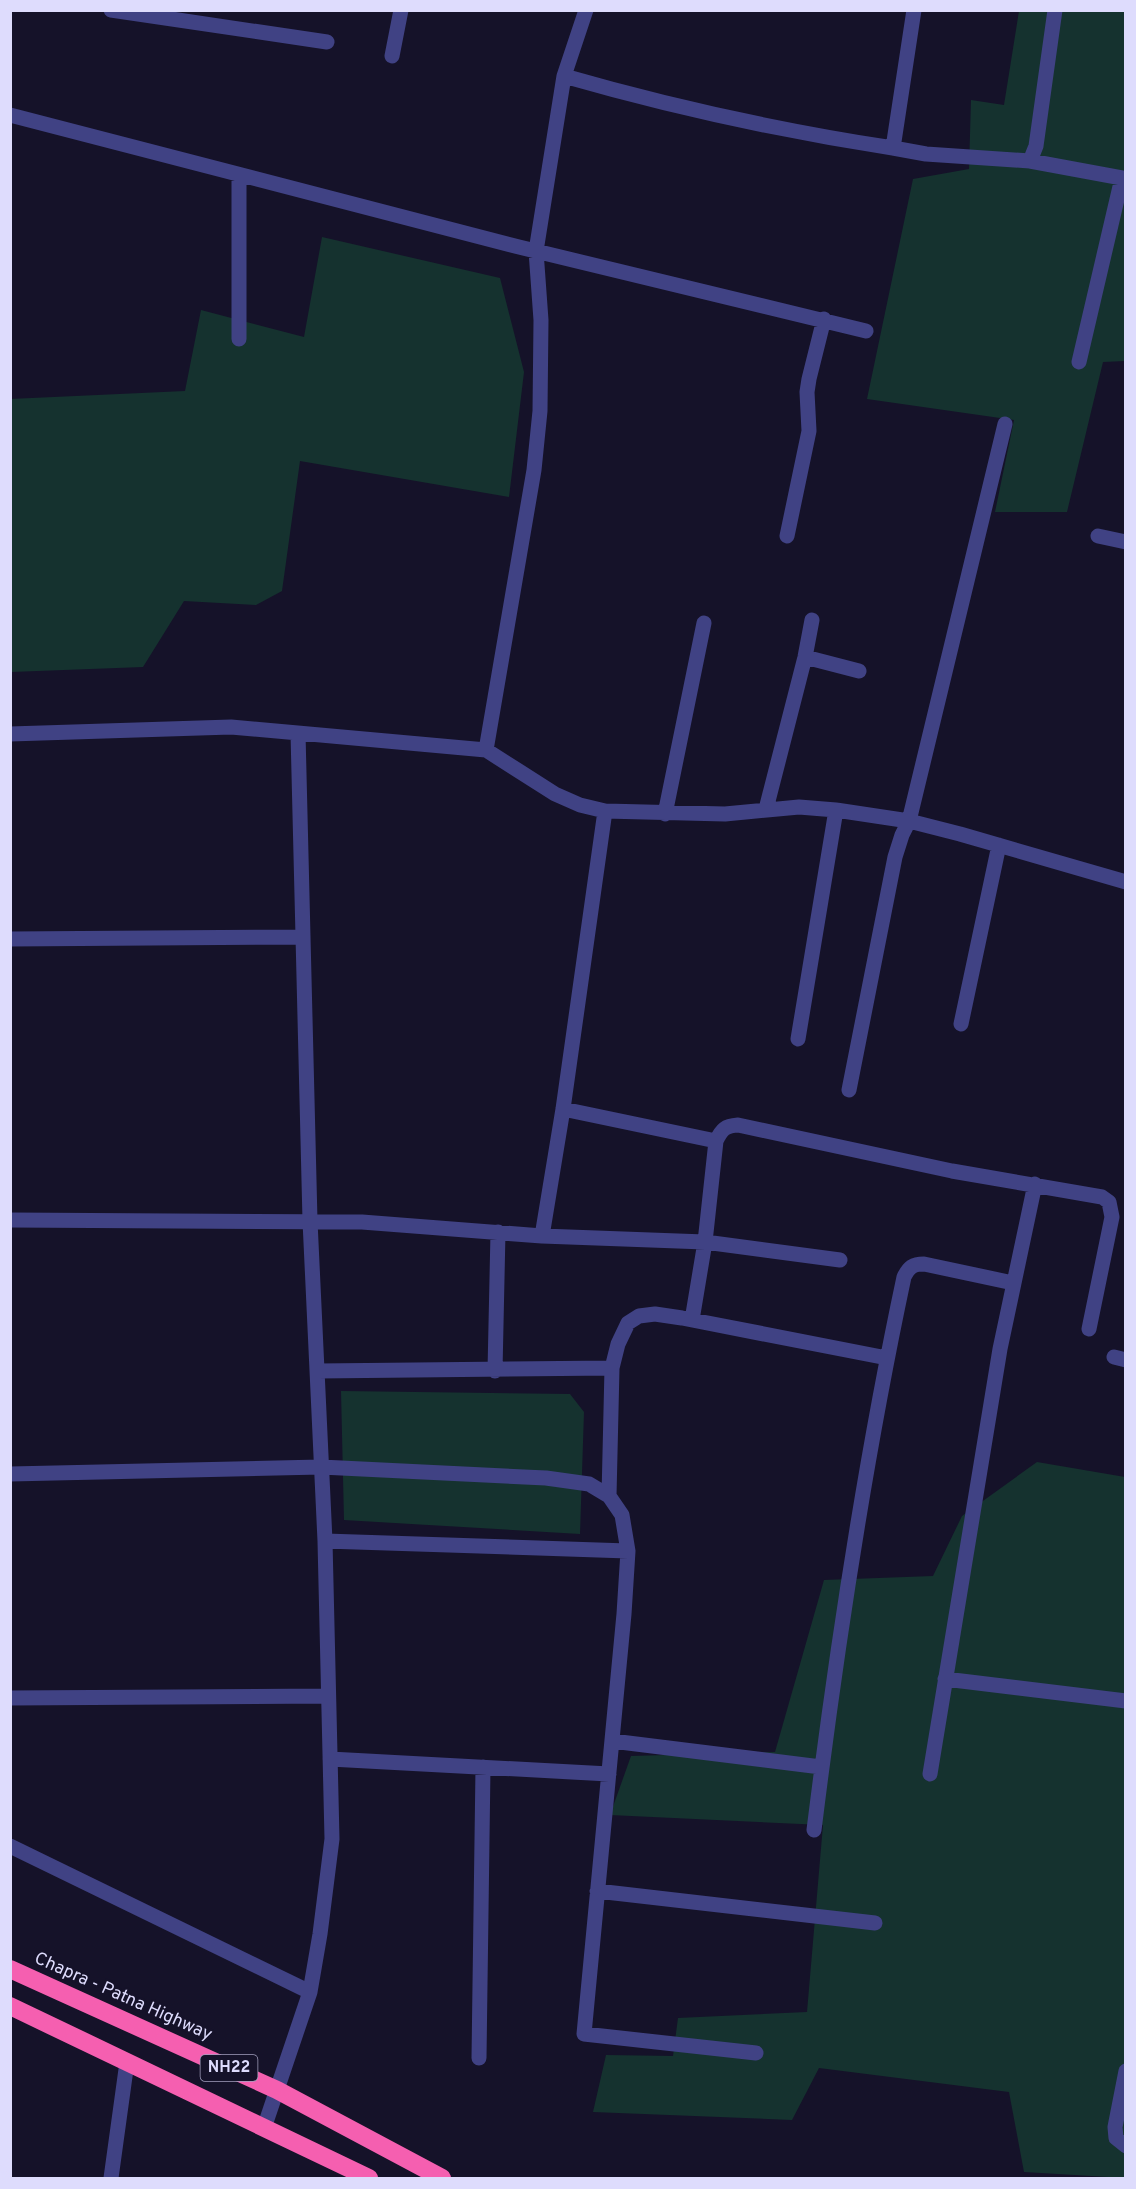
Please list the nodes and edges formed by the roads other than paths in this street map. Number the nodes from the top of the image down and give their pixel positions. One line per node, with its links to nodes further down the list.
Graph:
1 (111, 10): 6 (street)
2 (401, 10): 7 (street)
3 (586, 10): 8 (street)
4 (914, 10): 10 (street)
5 (1055, 10): 11 (street)
6 (327, 42)
7 (392, 56)
8 (564, 76): 10 (street); 14 (street)
9 (10, 116): 13 (street)
10 (893, 148): 11 (street)
11 (1030, 161): 12 (street)
12 (1124, 174): 18 (street)
13 (238, 175): 14 (street); 17 (street)
14 (536, 251): 15 (street); 29 (street)
15 (824, 320): 16 (street); 20 (street)
16 (866, 331)
17 (238, 339)
18 (1079, 362)
19 (1005, 424): 34 (street)
20 (787, 536)
21 (1098, 536): 22 (street)
22 (1125, 542)
23 (812, 620): 25 (street)
24 (704, 623): 33 (street)
25 (805, 657): 26 (street); 30 (street)
26 (859, 671)
27 (298, 733): 28 (street); 29 (street); 37 (street)
28 (10, 734)
29 (486, 750): 32 (street)
30 (765, 809): 31 (street); 33 (street)
31 (836, 810): 34 (street); 40 (street)
32 (606, 811): 33 (street); 42 (street)
33 (665, 814)
34 (909, 821): 35 (street); 41 (street)
35 (999, 845): 36 (street); 39 (street)
36 (1125, 882)
37 (303, 937): 38 (street); 46 (street)
38 (10, 939)
39 (961, 1024)
40 (798, 1039)
41 (849, 1090)
42 (563, 1109): 43 (street); 48 (street)
43 (716, 1141): 44 (street); 49 (street)
44 (1035, 1184): 51 (street); 53 (street)
45 (10, 1220): 46 (street)
46 (310, 1221): 47 (street); 56 (street)
47 (498, 1232): 48 (street); 57 (street)
48 (543, 1236): 49 (street)
49 (705, 1242): 50 (street); 52 (street)
50 (840, 1260)
51 (1013, 1283): 54 (street); 63 (street)
52 (692, 1320): 54 (street); 55 (street)
53 (1089, 1329)
54 (887, 1359): 70 (street)
55 (612, 1368): 57 (street); 60 (street)
56 (318, 1371): 57 (street); 58 (street)
57 (495, 1371)
58 (321, 1467): 59 (street); 60 (street); 61 (street)
59 (10, 1474)
60 (609, 1496): 62 (street)
61 (325, 1541): 62 (street); 64 (street)
62 (628, 1551): 67 (street)
63 (945, 1679): 66 (street); 72 (street)
64 (328, 1696): 65 (street); 68 (street)
65 (10, 1698)
66 (1125, 1701)
67 (612, 1741): 70 (street); 71 (street)
68 (330, 1759): 69 (street); 78 (street)
69 (483, 1767): 71 (street); 81 (street)
70 (821, 1767): 73 (street)
71 (609, 1774): 75 (street)
72 (930, 1774)
73 (814, 1830)
74 (10, 1846): 78 (street)
75 (597, 1891): 76 (street); 80 (street)
76 (876, 1923)
77 (10, 1969): 84 (highway, Chapra - Patna Highway / NH22)
78 (310, 1992): 84 (street)
79 (10, 2006): 82 (highway, NH22)
80 (756, 2053)
81 (479, 2058)
82 (127, 2062): 85 (highway, NH22); 87 (street)
83 (1125, 2071): 86 (street)
84 (277, 2090): 85 (street); 89 (highway, Chapra - Patna Highway / NH22)
85 (264, 2128): 88 (highway, NH22)
86 (1125, 2145)
87 (111, 2178)
88 (369, 2178)
89 (442, 2178)

